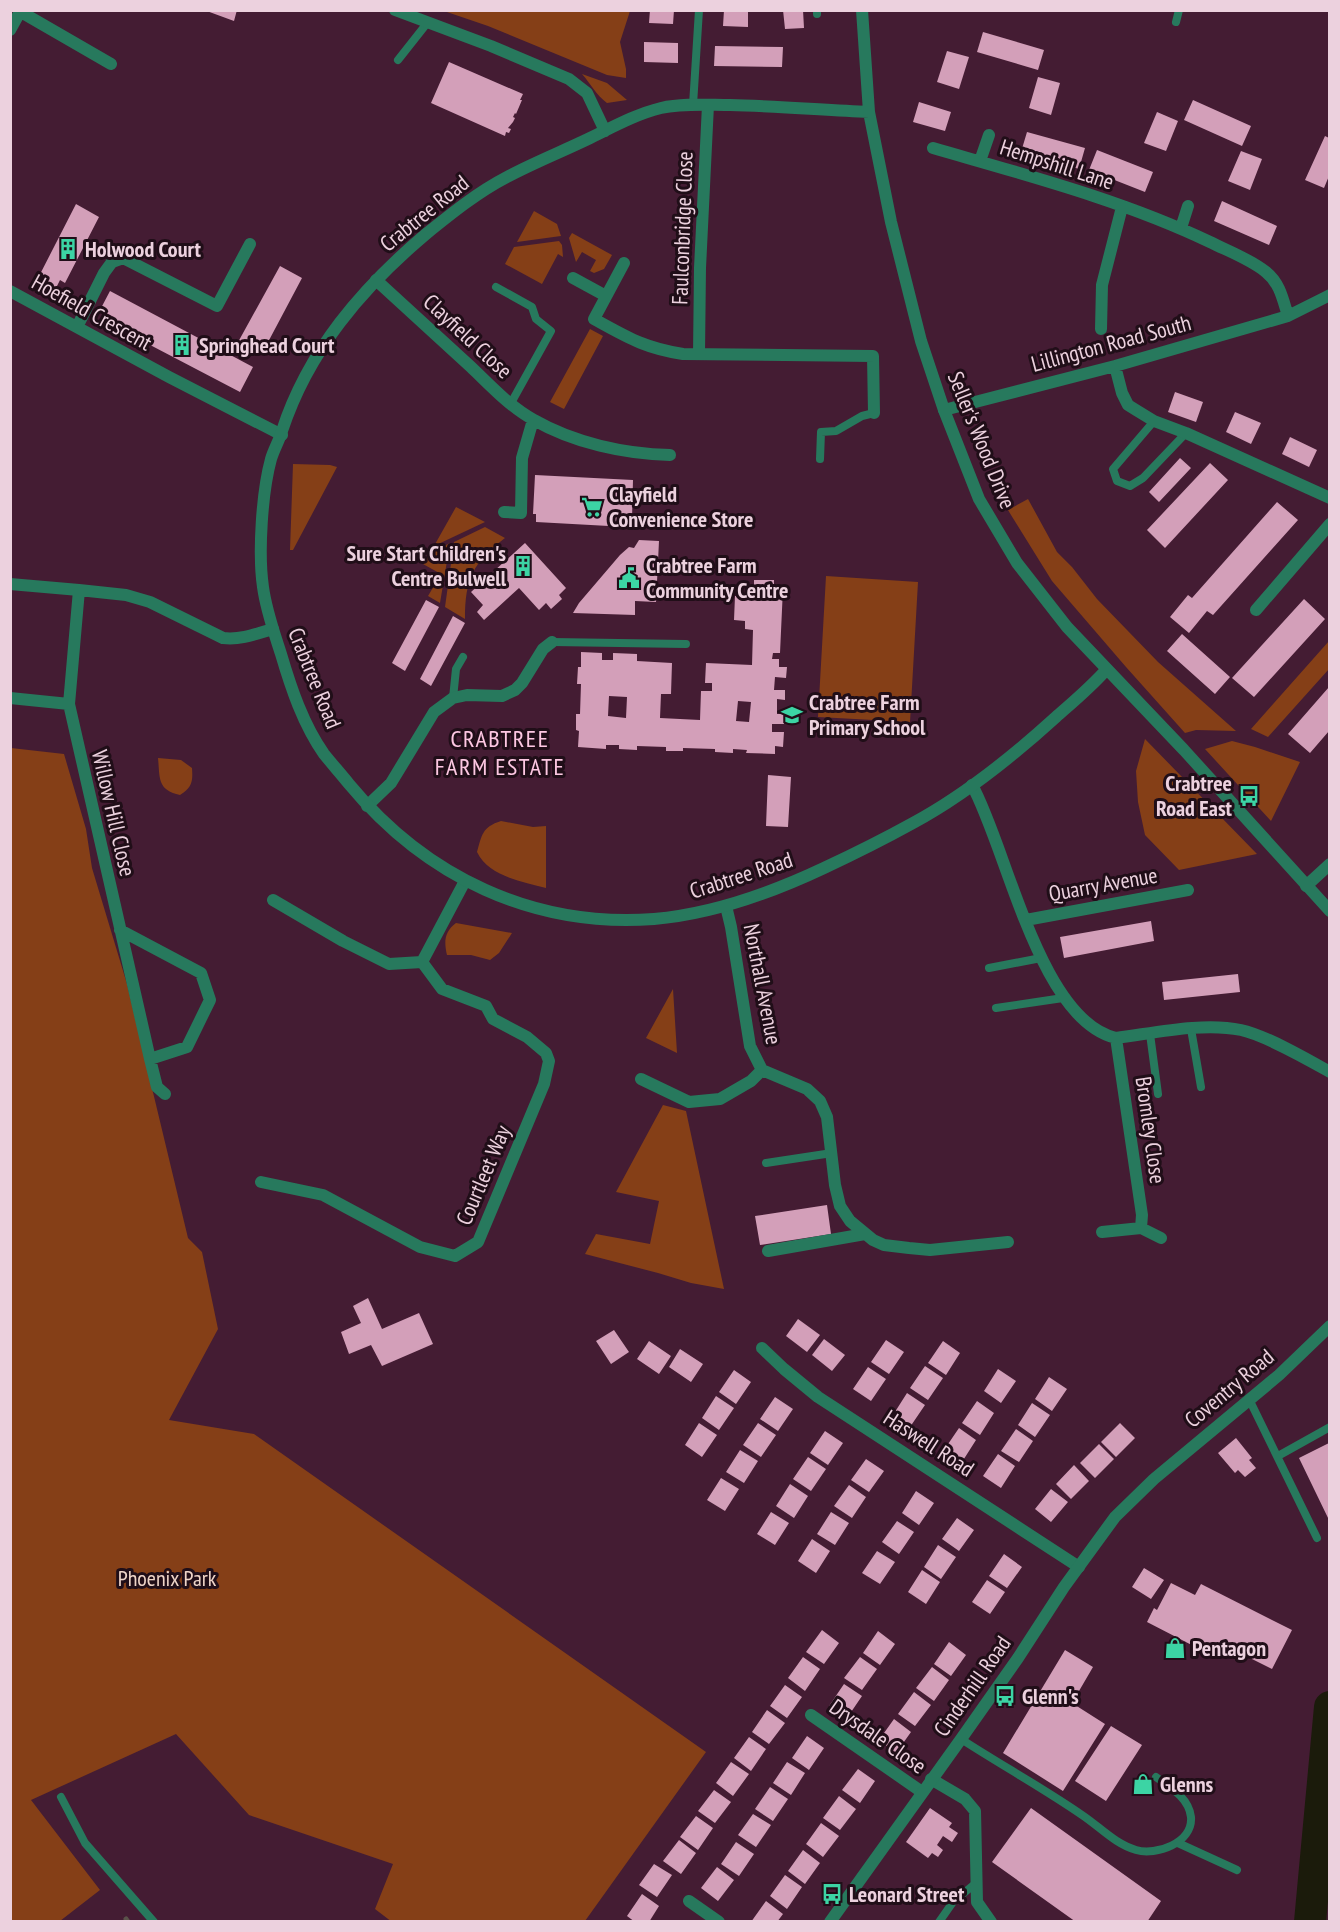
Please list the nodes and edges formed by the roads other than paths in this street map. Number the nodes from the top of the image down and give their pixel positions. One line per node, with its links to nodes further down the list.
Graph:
1 (395, 10): 6 (street)
2 (699, 10): 11 (lane)
3 (862, 10): 13 (street, Seller's Wood Drive)
4 (1179, 10): 7 (lane)
5 (21, 11): 8 (street); 10 (street)
6 (428, 22): 9 (lane); 14 (street)
7 (1176, 22)
8 (10, 30)
9 (398, 60)
10 (111, 64)
11 (693, 105): 12 (street, Crabtree Road); 14 (street, Crabtree Road)
12 (708, 105): 13 (street, Crabtree Road); 32 (street, Faulconbridge Close)
13 (869, 112): 35 (street, Seller's Wood Drive)
14 (605, 131): 24 (street, Crabtree Road)
15 (988, 135): 17 (street, Hempshill Lane)
16 (933, 148): 17 (street, Hempshill Lane)
17 (980, 161): 19 (street, Hempshill Lane)
18 (1188, 206): 20 (street)
19 (1122, 207): 20 (street, Hempshill Lane); 31 (street, Hempshill Lane)
20 (1181, 228): 29 (street, Hempshill Lane)
21 (250, 244): 30 (street)
22 (624, 263): 28 (street)
23 (573, 278): 28 (street)
24 (376, 280): 34 (street, Clayfield Close); 40 (street, Crabtree Road)
25 (496, 287): 34 (lane)
26 (10, 291): 30 (street, Hoefield Crescent)
27 (1329, 295): 29 (street, Lillington Road South)
28 (606, 296): 32 (street)
29 (1288, 316): 33 (street, Lillington Road South)
30 (76, 327): 40 (street, Hoefield Crescent)
31 (1101, 329)
32 (699, 354): 36 (street)
33 (1114, 366): 35 (street, Lillington Road South); 38 (street)
34 (511, 403): 37 (street, Clayfield Close)
35 (944, 410): 53 (street, Seller's Wood Drive)
36 (874, 413): 42 (lane)
37 (533, 420): 41 (street, Clayfield Close); 44 (street)
38 (1154, 421): 39 (street); 39 (lane)
39 (1186, 433): 43 (street)
40 (282, 435): 49 (street, Crabtree Road)
41 (670, 455)
42 (820, 459)
43 (1328, 494)
44 (504, 512)
45 (1329, 524): 48 (street)
46 (10, 584): 47 (street)
47 (79, 590): 49 (street); 56 (street, Willow Hill Close)
48 (1256, 610)
49 (273, 629): 58 (street, Crabtree Road)
50 (552, 642): 51 (lane); 55 (street)
51 (686, 644)
52 (463, 657): 55 (lane)
53 (1106, 670): 57 (street, Crabtree Road); 61 (street, Seller's Wood Drive)
54 (10, 698): 56 (street)
55 (453, 698): 58 (street)
56 (69, 704): 67 (street, Willow Hill Close)
57 (972, 785): 64 (street, Crabtree Road); 66 (street, Quarry Avenue)
58 (368, 806): 60 (street, Crabtree Road)
59 (1329, 864): 61 (street)
60 (465, 882): 64 (street, Crabtree Road); 69 (street)
61 (1306, 886): 65 (street, Seller's Wood Drive)
62 (1188, 890): 66 (street, Quarry Avenue)
63 (273, 900): 69 (street)
64 (726, 906): 77 (street, Northall Avenue)
65 (1329, 911)
66 (1026, 920): 68 (street, Quarry Avenue)
67 (120, 930): 76 (street, Willow Hill Close); 76 (street)
68 (1041, 958): 70 (lane); 71 (street, Quarry Avenue)
69 (422, 962): 85 (street, Courtleet Way)
70 (989, 968)
71 (1063, 998): 72 (lane); 75 (street, Quarry Avenue)
72 (996, 1008)
73 (1191, 1029): 74 (street); 78 (street); 80 (lane)
74 (1150, 1034): 75 (street); 82 (lane)
75 (1116, 1038): 86 (street, Bromley Close)
76 (150, 1059): 81 (street, Willow Hill Close)
77 (762, 1070): 79 (street, Northall Avenue); 83 (street, Northall Avenue)
78 (1329, 1072)
79 (641, 1079)
80 (1201, 1087)
81 (165, 1094)
82 (1158, 1094)
83 (831, 1154): 84 (lane); 88 (street, Northall Avenue)
84 (766, 1163)
85 (261, 1182)
86 (1141, 1227): 87 (street); 89 (street)
87 (1102, 1232)
88 (866, 1234): 90 (street, Northall Avenue); 91 (street)
89 (1161, 1238)
90 (1008, 1242)
91 (768, 1251)
92 (1329, 1326): 94 (street, Coventry Road)
93 (762, 1348): 99 (street, Haswell Road)
94 (1249, 1399): 96 (lane); 97 (street, Coventry Road)
95 (1329, 1427): 96 (lane)
96 (1278, 1455): 98 (lane)
97 (1154, 1479): 99 (street, Cinderhill Road)
98 (1317, 1539)
99 (1079, 1567): 101 (street, Cinderhill Road)
100 (811, 1715): 104 (street, Drysdale Close)
101 (961, 1740): 103 (street, Cinderhill Road); 106 (lane)
102 (1156, 1777): 106 (lane)
103 (931, 1779): 104 (street, Cinderhill Road); 108 (street)
104 (922, 1792): 112 (street, Cinderhill Road)
105 (61, 1797): 110 (lane)
106 (1178, 1844): 107 (lane)
107 (1237, 1870)
108 (976, 1883): 113 (lane); 114 (street)
109 (689, 1901): 111 (street)
110 (154, 1922)
111 (719, 1922)
112 (830, 1922)
113 (939, 1922)
114 (991, 1922)

